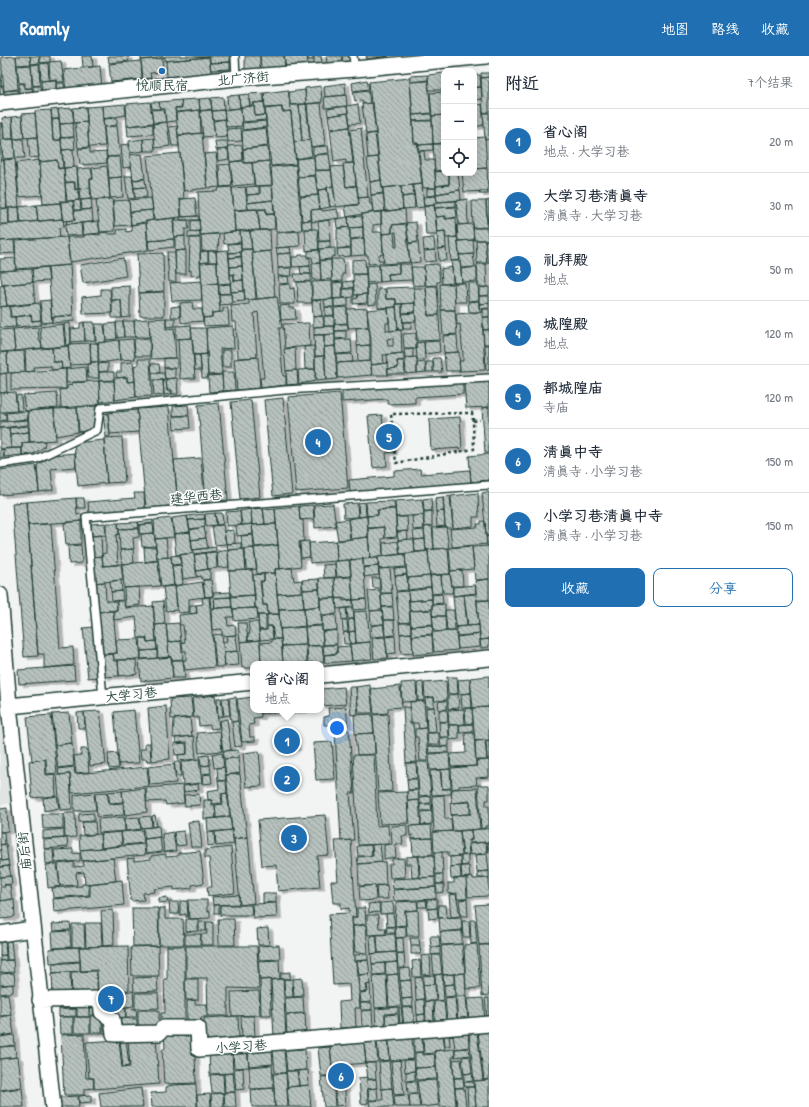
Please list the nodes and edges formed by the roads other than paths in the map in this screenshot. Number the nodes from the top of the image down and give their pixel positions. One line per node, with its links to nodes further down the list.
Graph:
1 (235, 56): 4 (lane)
2 (486, 56): 3 (street, 北广济街)
3 (354, 62): 4 (street, 北广济街)
4 (236, 78): 5 (street, 北广济街)
5 (0, 103)
6 (489, 378): 7 (lane)
7 (0, 464)
8 (489, 485): 13 (lane, 建华西巷)
9 (0, 595): 14 (street, 庙后街)
10 (489, 658): 11 (street)
11 (324, 675)
12 (250, 682): 13 (street, 大学习巷)
13 (103, 697): 14 (street, 大学习巷)
14 (9, 706): 15 (street, 庙后街)
15 (32, 929): 16 (street); 17 (street, 庙后街)
16 (0, 934)
17 (40, 1000): 18 (street, 小学习巷); 19 (street, 庙后街)
18 (489, 1024)
19 (53, 1107)

